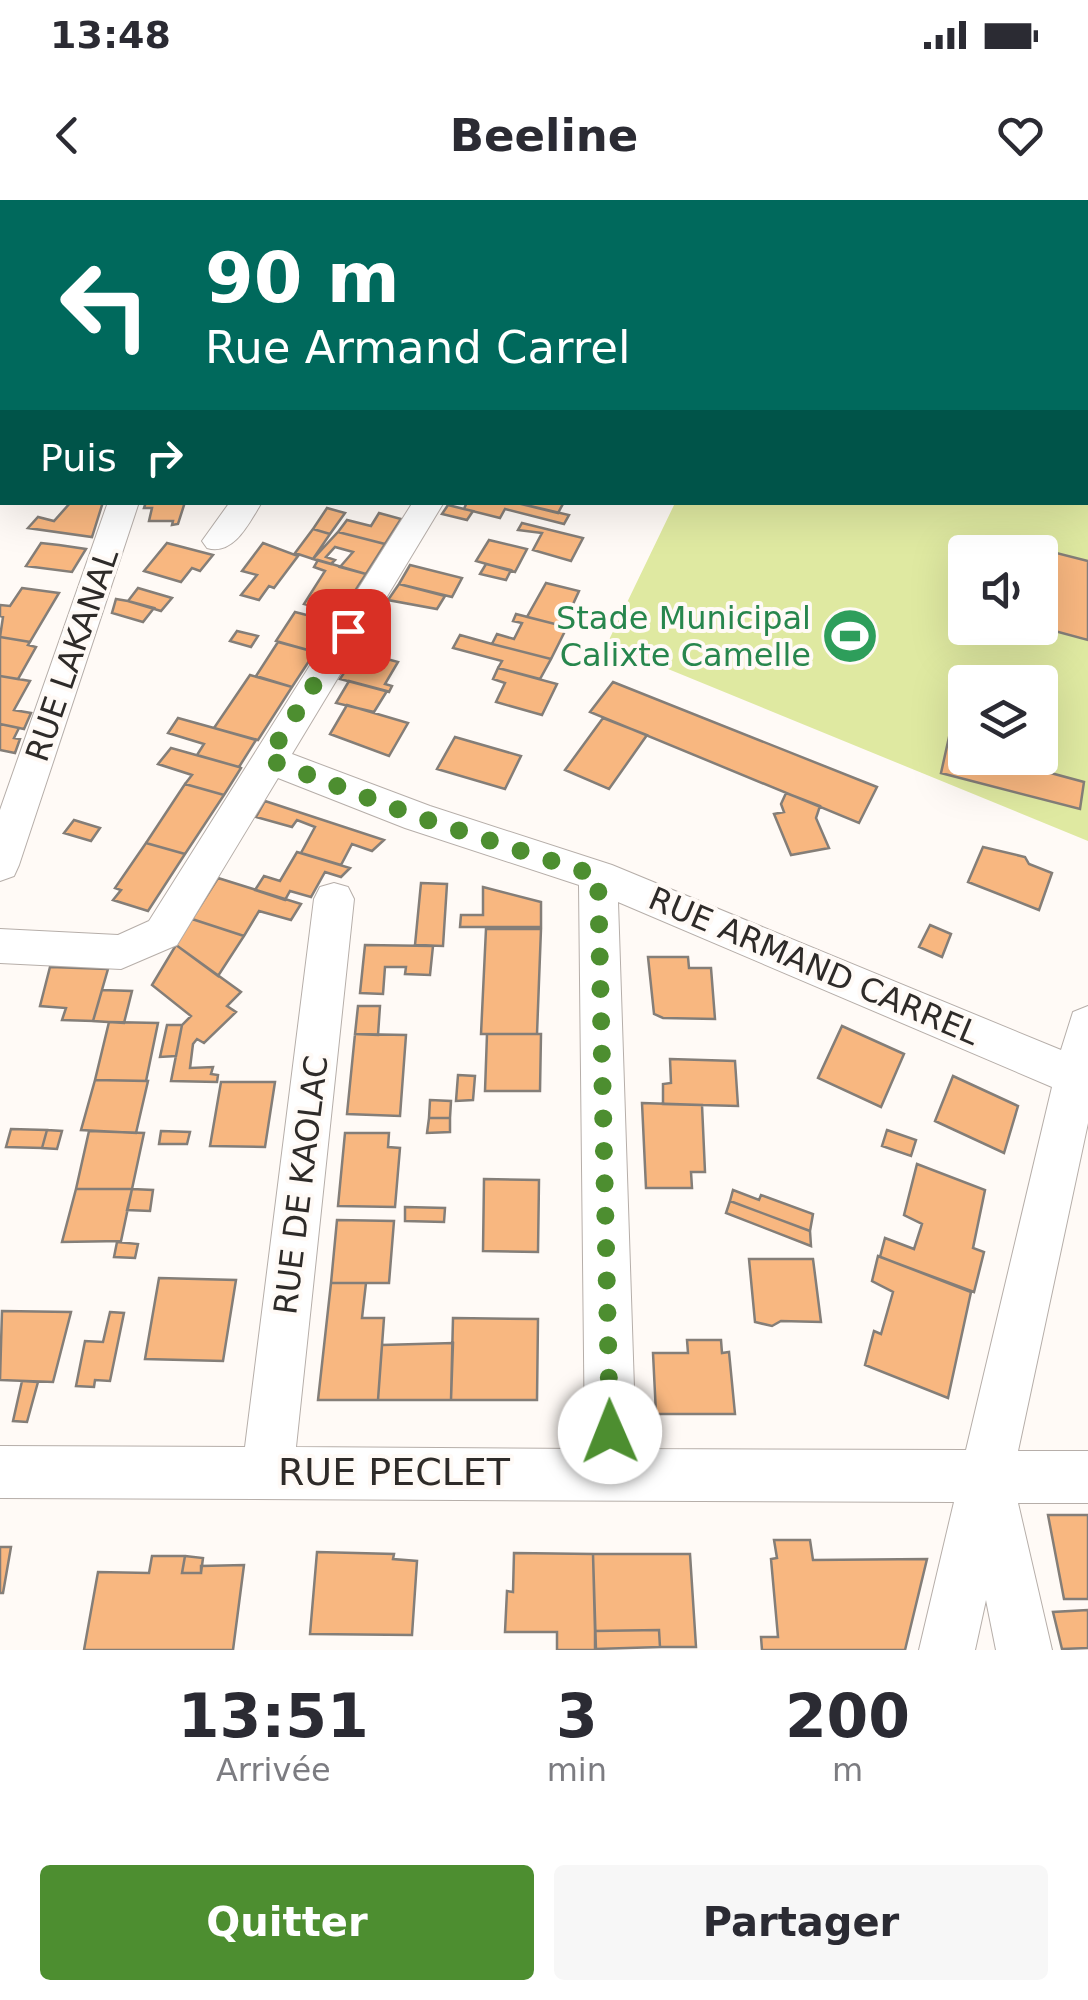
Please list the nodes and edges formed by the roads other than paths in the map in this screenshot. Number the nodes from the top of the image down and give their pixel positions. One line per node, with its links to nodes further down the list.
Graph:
1 (123, 505): 6 (street, RUE LAKANAL)
2 (245, 505): 4 (street)
3 (427, 505): 5 (street)
4 (218, 542)
5 (267, 759): 7 (street, RUE ARMAND CARREL); 9 (street)
6 (0, 865)
7 (598, 876): 11 (street, RUE ARMAND CARREL); 14 (street)
8 (334, 899): 13 (street, RUE DE KAOLAC)
9 (0, 946)
10 (1088, 1026): 11 (street)
11 (1077, 1077): 16 (street)
12 (0, 1472): 13 (street, RUE PECLET)
13 (268, 1472): 14 (street, RUE PECLET)
14 (611, 1474): 16 (street, RUE PECLET)
15 (1088, 1477): 16 (street, RUE PECLET)
16 (986, 1479): 17 (street); 18 (street)
17 (947, 1650)
18 (1024, 1650)

